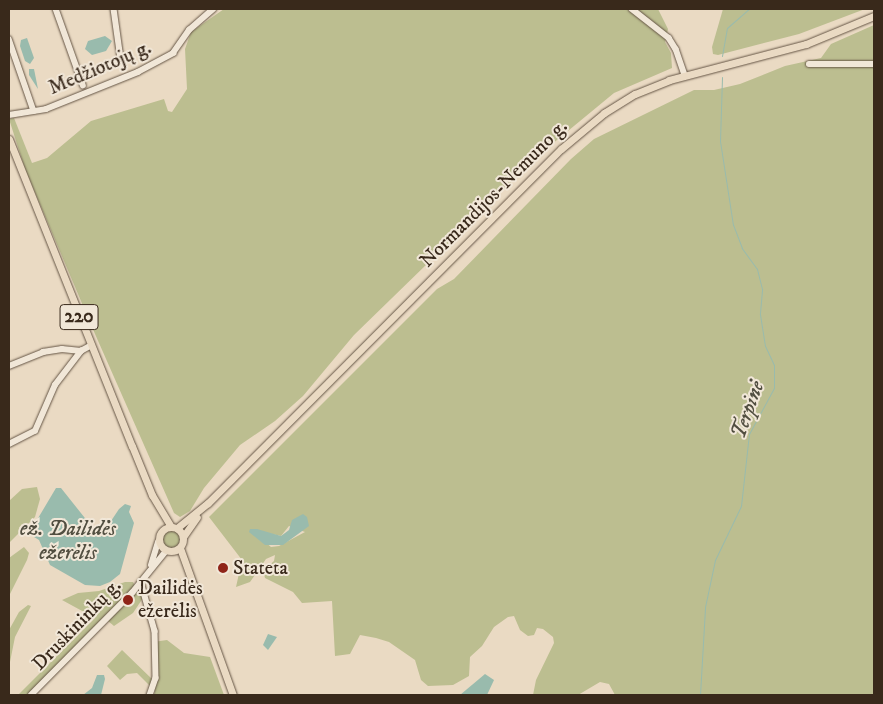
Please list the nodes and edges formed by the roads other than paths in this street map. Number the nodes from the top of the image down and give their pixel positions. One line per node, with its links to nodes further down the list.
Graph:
1 (56, 9): 11 (street)
2 (114, 9): 7 (street)
3 (213, 9): 12 (street, Medžiotojų g.)
4 (632, 9): 10 (street)
5 (873, 16): 10 (main road, Normandijos-Nemuno g.)
6 (9, 39): 12 (street)
7 (121, 59)
8 (808, 64): 9 (street)
9 (874, 64)
10 (685, 75): 20 (main road, Normandijos-Nemuno g.)
11 (83, 85)
12 (34, 111): 13 (street, Medžiotojų g.)
13 (9, 115)
14 (9, 139): 15 (main road, 220)
15 (90, 346): 16 (street); 19 (main road, 220)
16 (80, 351): 17 (street); 18 (street)
17 (9, 366)
18 (9, 444)
19 (152, 495): 21 (main road, 220); 22 (main road, 220)
20 (208, 503): 21 (main road, Normandijos-Nemuno g.); 23 (main road, Normandijos-Nemuno g.)
21 (174, 527): 22 (main road); 23 (main road, 220)
22 (162, 530): 24 (main road)
23 (183, 537): 25 (main road)
24 (158, 542): 26 (main road); 27 (street)
25 (180, 548): 26 (main road); 29 (main road)
26 (169, 552): 27 (street, Druskininkų g.); 29 (main road)
27 (146, 576): 28 (street, Druskininkų g.)
28 (141, 582): 30 (street, Druskininkų g.); 31 (street)
29 (200, 609): 32 (main road)
30 (31, 695)
31 (150, 695)
32 (233, 695)

